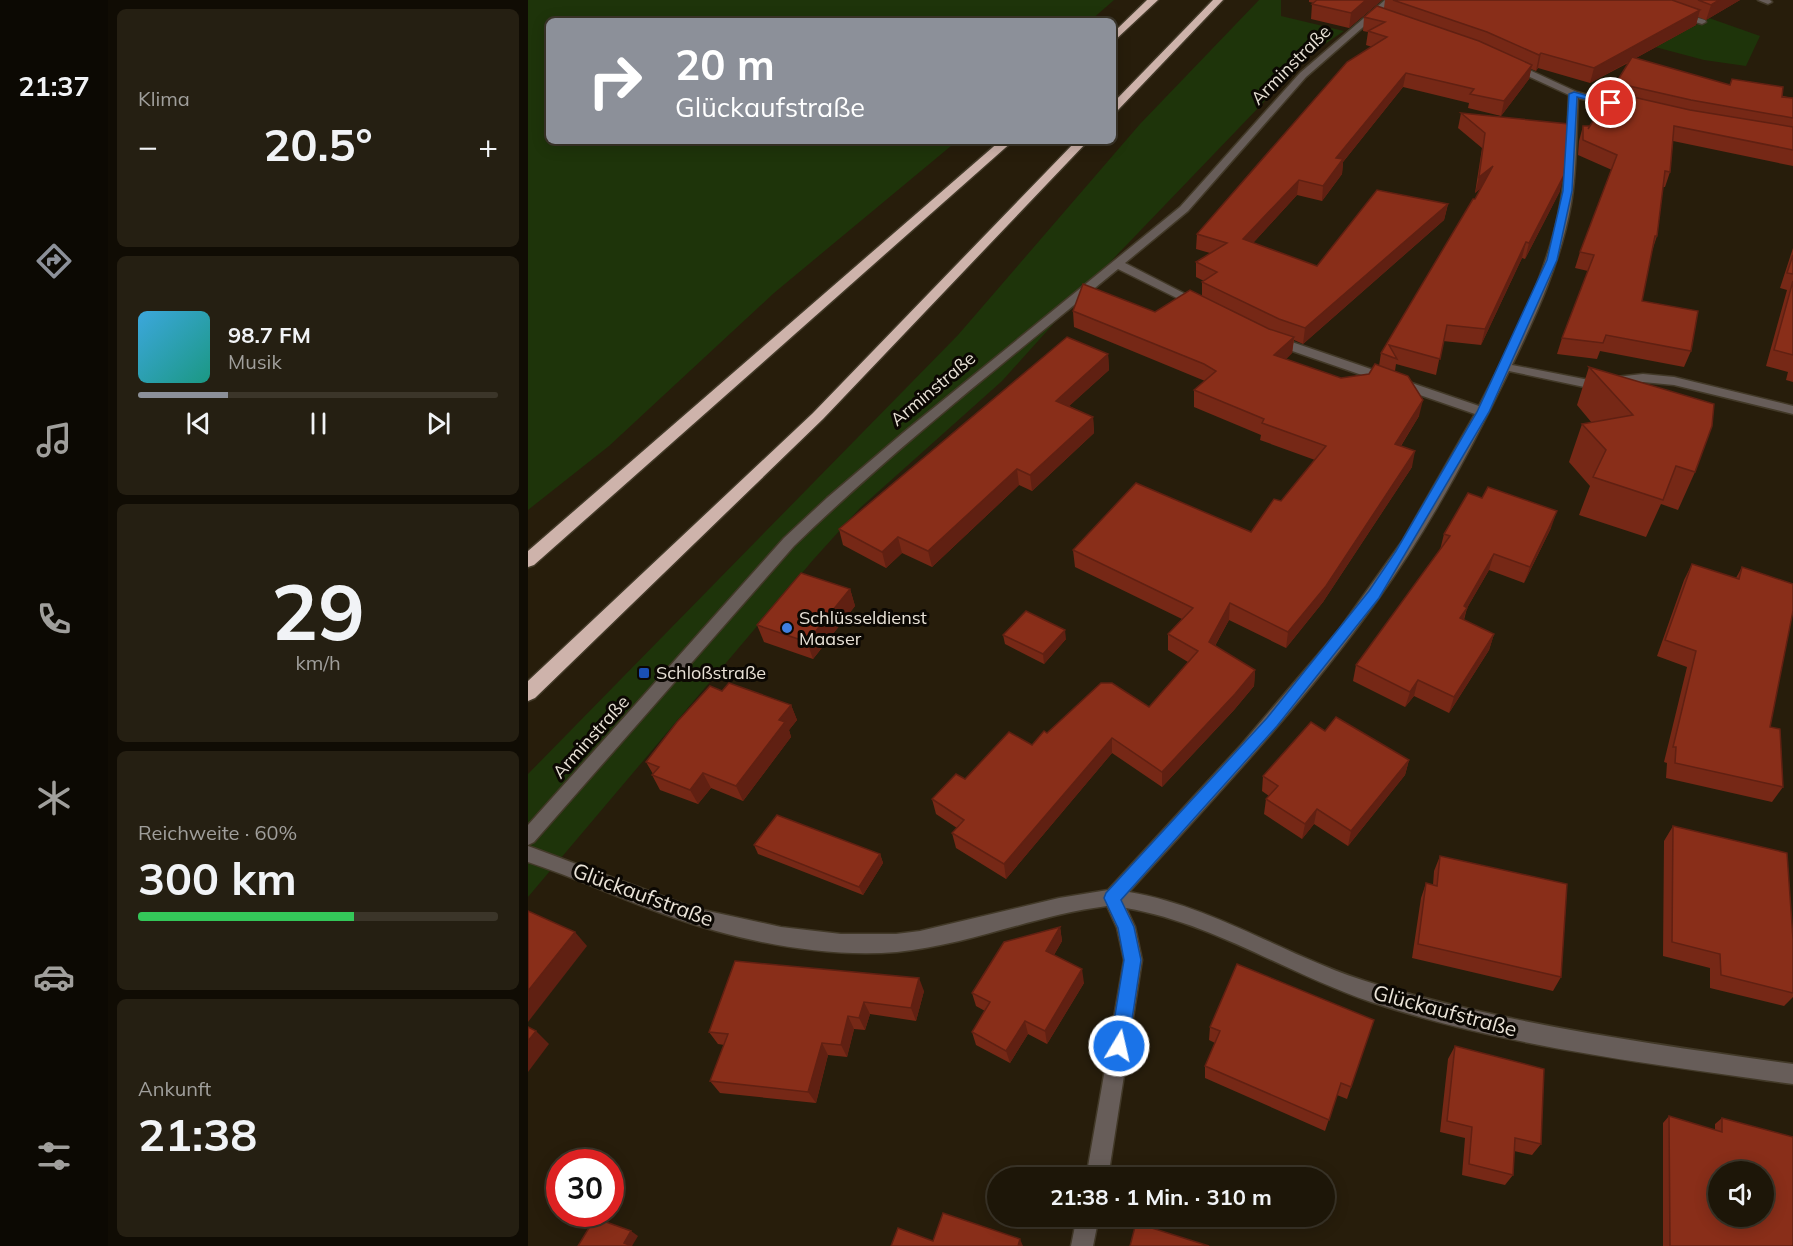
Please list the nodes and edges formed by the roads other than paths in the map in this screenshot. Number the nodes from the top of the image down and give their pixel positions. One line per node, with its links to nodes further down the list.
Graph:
1 (1153, 0): 8 (highway)
2 (1218, 0): 11 (highway)
3 (1390, 0): 5 (street, Arminstraße)
4 (1670, 11): 7 (street)
5 (1373, 14): 6 (street); 15 (street, Arminstraße)
6 (1384, 18)
7 (1702, 22)
8 (1116, 36)
9 (1499, 59): 10 (street)
10 (1574, 94): 12 (street); 18 (street)
11 (1116, 106)
12 (1630, 108)
13 (1004, 144): 21 (highway)
14 (1079, 144): 22 (highway)
15 (1118, 264): 16 (street); 23 (street, Arminstraße)
16 (1213, 312)
17 (1263, 336): 20 (street)
18 (1505, 367): 19 (street); 20 (street)
19 (1793, 410)
20 (1483, 412): 25 (street)
21 (528, 561)
22 (528, 693)
23 (528, 837)
24 (528, 854): 25 (street, Glückaufstraße)
25 (1112, 898): 26 (street, Glückaufstraße); 27 (street)
26 (1793, 1074)
27 (1099, 1167)
28 (1086, 1227): 29 (street)
29 (1082, 1246)

